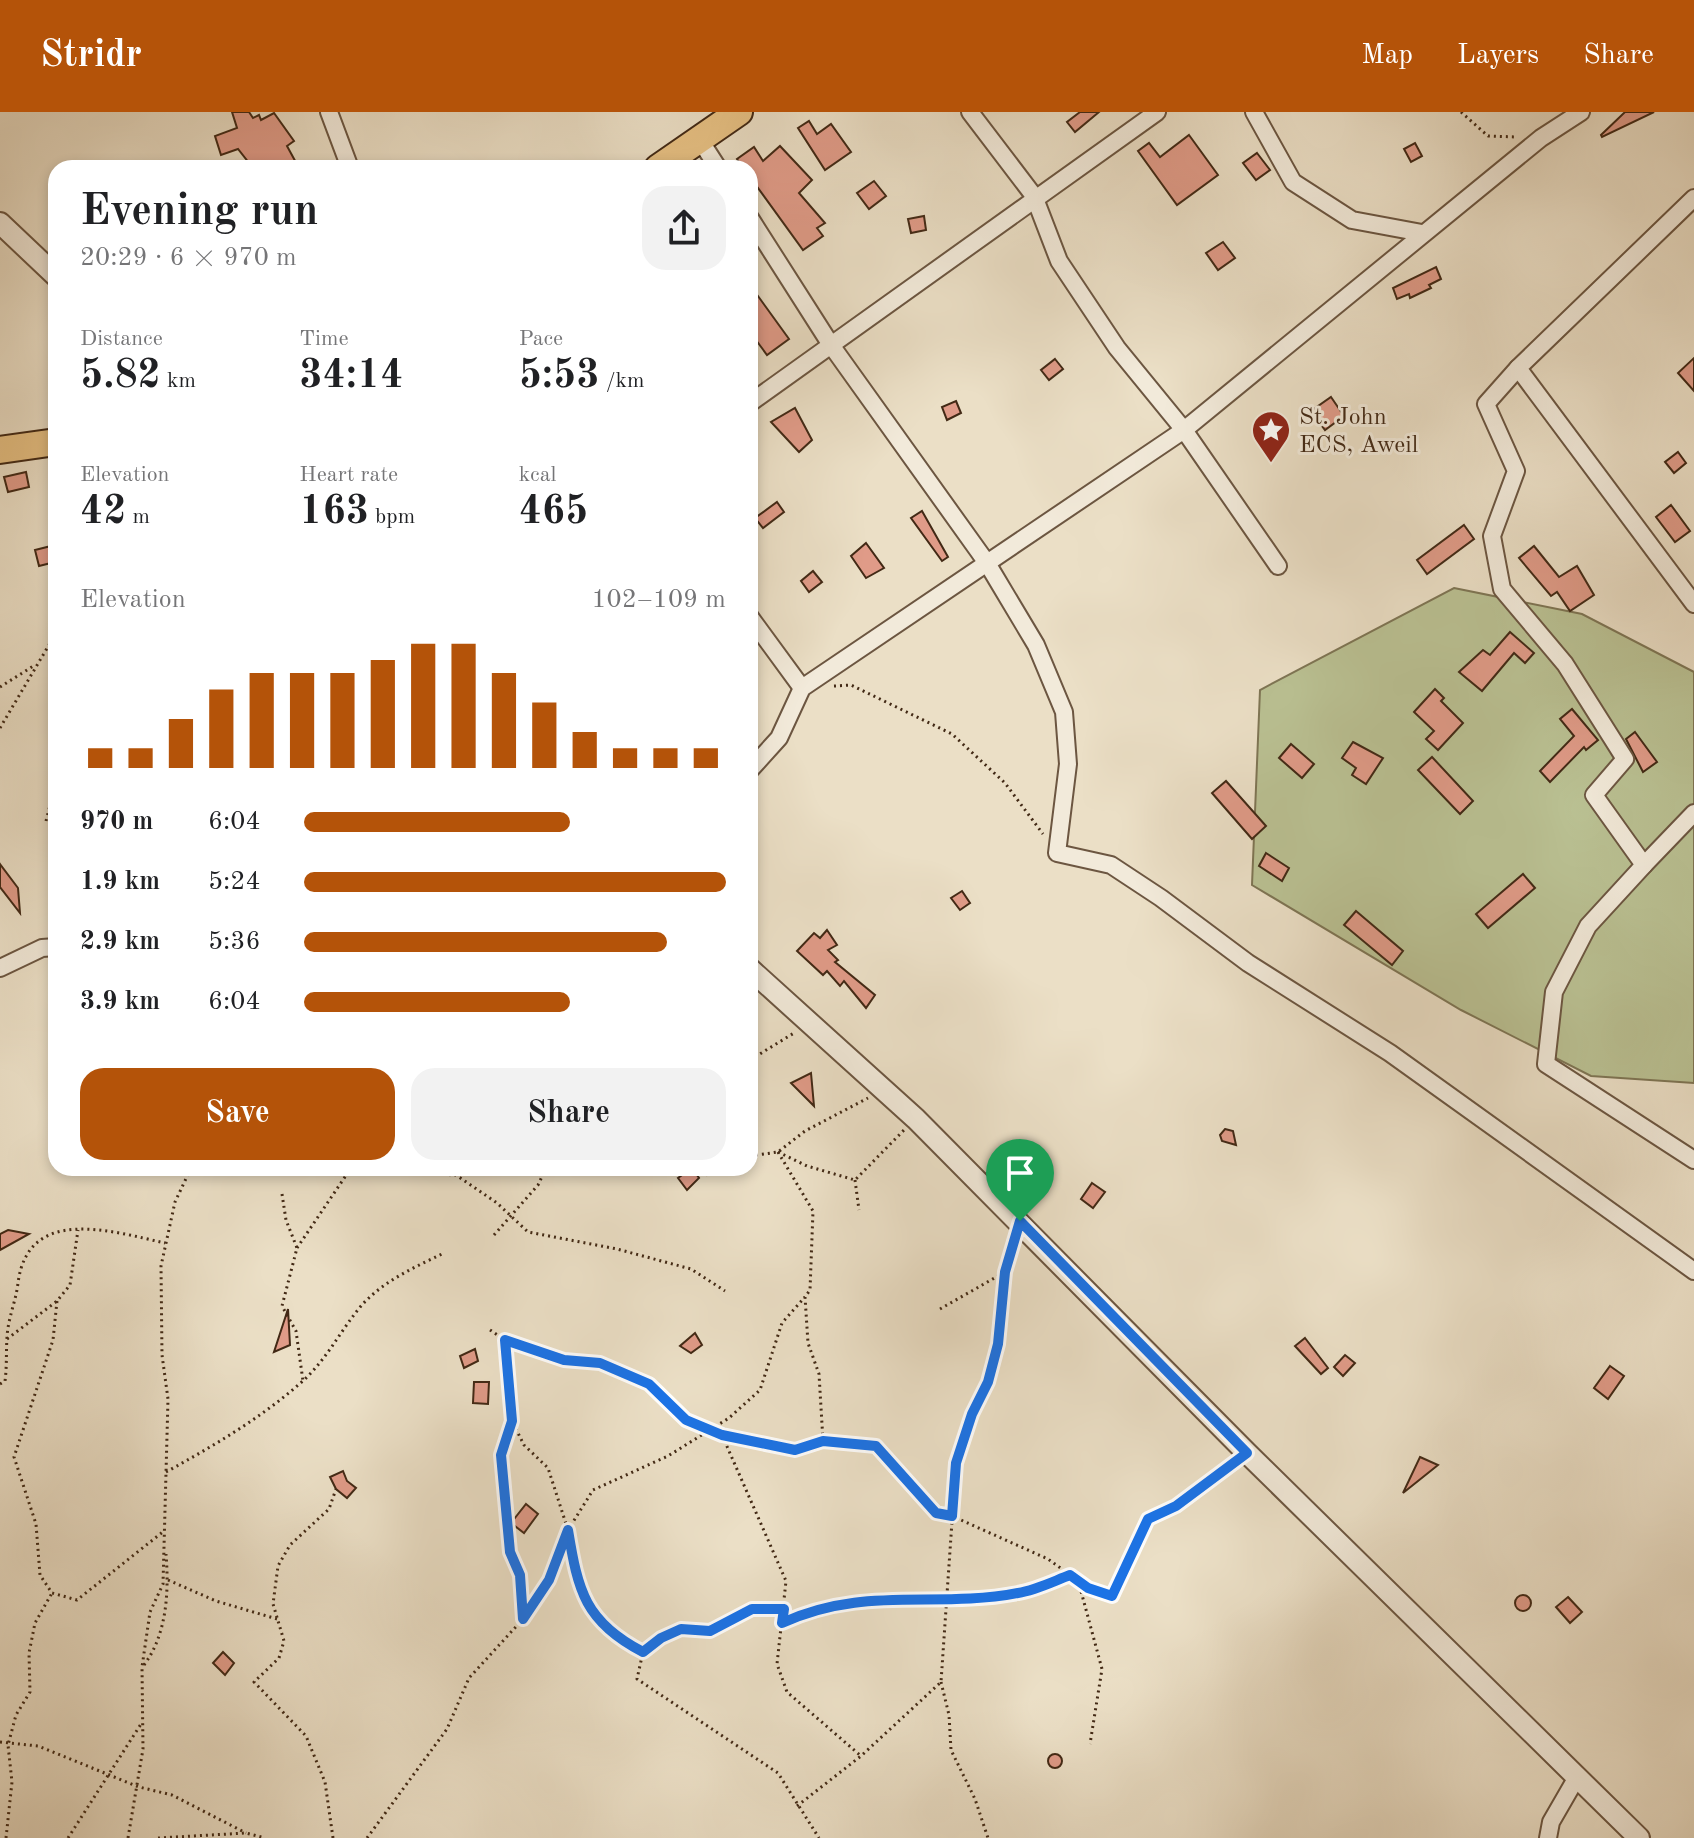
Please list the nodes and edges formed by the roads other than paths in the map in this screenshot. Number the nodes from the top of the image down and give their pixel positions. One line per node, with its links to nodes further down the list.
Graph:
1 (329, 112): 8 (street)
2 (739, 112): 7 (main road)
3 (970, 112): 11 (street)
4 (1157, 112): 11 (street)
5 (1254, 112): 15 (street)
6 (1581, 112): 15 (street)
7 (700, 140): 9 (main road); 10 (street)
8 (347, 160)
9 (670, 160)
10 (713, 160)
11 (1034, 196): 17 (street); 20 (street)
12 (1694, 198): 18 (street)
13 (0, 223): 16 (street)
14 (758, 231): 17 (street)
15 (1422, 233): 20 (street)
16 (48, 268)
17 (831, 345): 19 (street); 23 (street)
18 (1518, 368): 25 (street); 30 (street)
19 (758, 397)
20 (1184, 430): 23 (street); 24 (street)
21 (48, 443): 22 (main road)
22 (0, 450)
23 (987, 563): 27 (street); 35 (street)
24 (1278, 566)
25 (1694, 604)
26 (758, 628): 27 (street)
27 (802, 688): 28 (street)
28 (758, 761)
29 (1694, 813): 30 (street)
30 (1644, 865): 34 (street)
31 (48, 948): 32 (street)
32 (0, 968)
33 (758, 976): 36 (street)
34 (1694, 1160)
35 (1694, 1271)
36 (1577, 1777): 37 (street); 38 (street)
37 (1548, 1838)
38 (1639, 1838)

